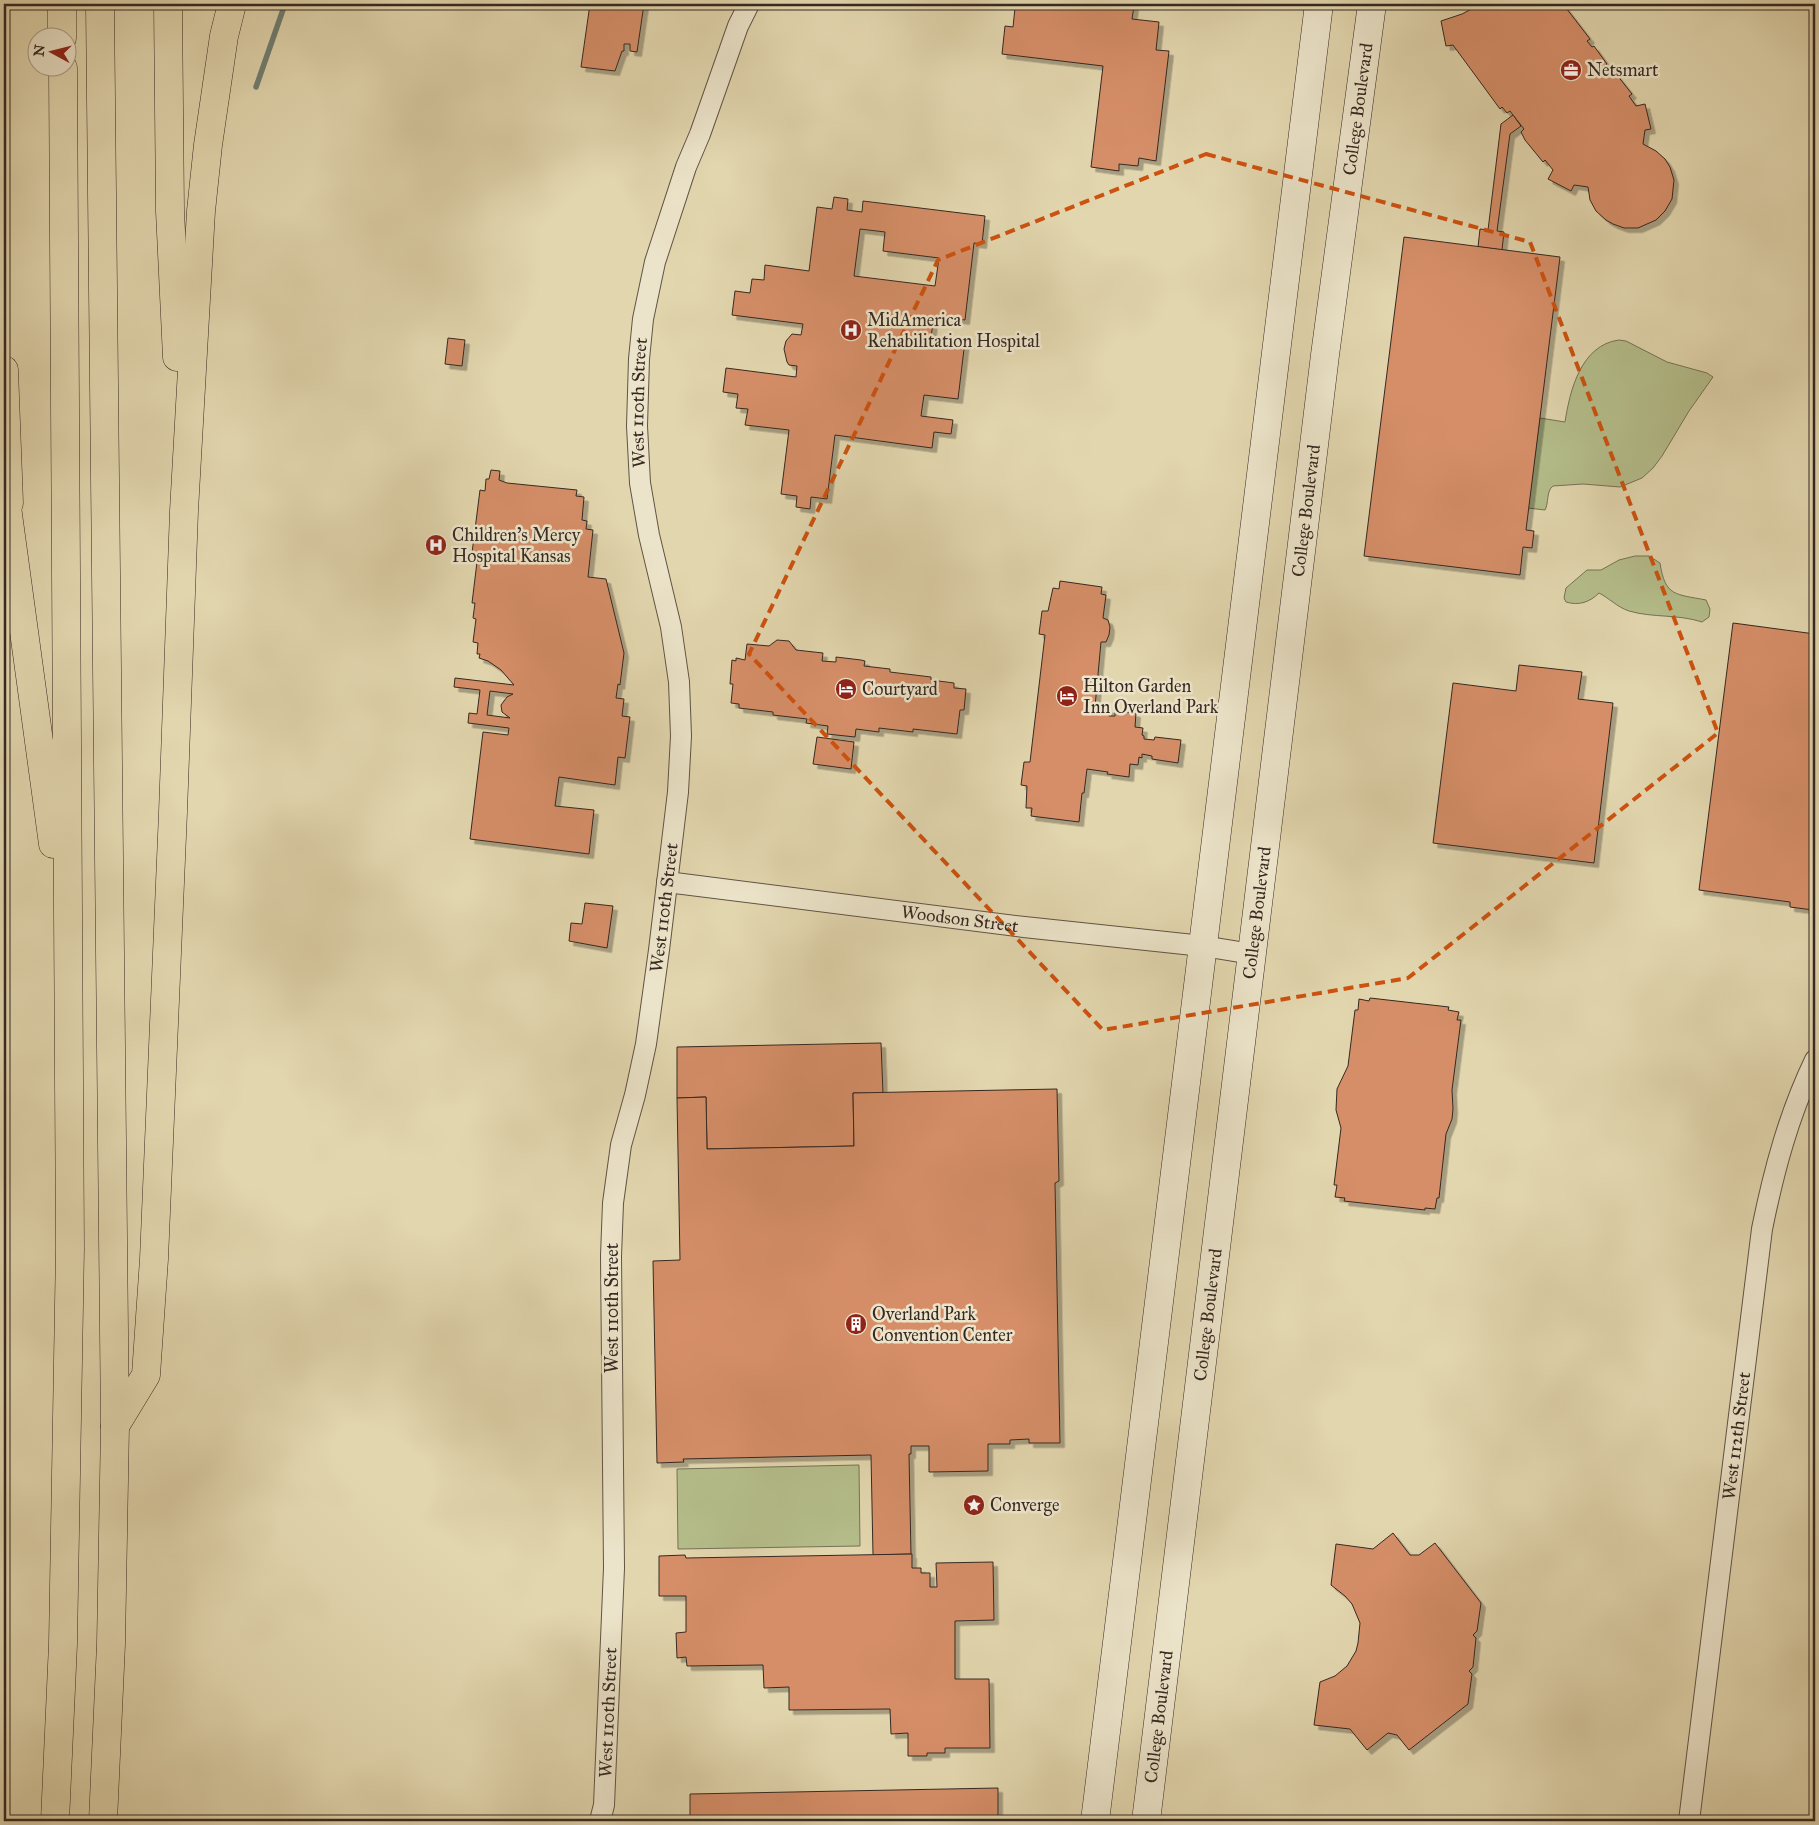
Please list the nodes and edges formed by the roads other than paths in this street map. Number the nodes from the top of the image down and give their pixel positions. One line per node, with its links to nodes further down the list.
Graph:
1 (62, 4): 10 (highway)
2 (100, 4): 21 (highway)
3 (168, 4): 14 (highway)
4 (232, 4): 14 (highway)
5 (740, 4): 9 (street, West 110th Street)
6 (749, 4): 9 (street, West 110th Street)
7 (1319, 4): 17 (main road)
8 (1372, 4): 18 (main road, College Boulevard)
9 (738, 26): 16 (street, West 110th Street)
10 (62, 28)
11 (63, 78): 19 (highway)
12 (4, 370): 15 (highway)
13 (4, 485): 15 (highway)
14 (184, 511): 21 (highway)
15 (10, 526): 19 (highway)
16 (667, 882): 17 (street, Woodson Street); 22 (street, West 110th Street)
17 (1203, 946): 18 (street, Woodson Street); 25 (main road)
18 (1252, 954): 26 (main road, College Boulevard)
19 (69, 962): 23 (highway)
20 (1815, 1060): 27 (street, West 112th Street)
21 (115, 1426): 24 (highway)
22 (604, 1816)
23 (55, 1821)
24 (103, 1821)
25 (1094, 1821)
26 (1146, 1821)
27 (1689, 1821)

